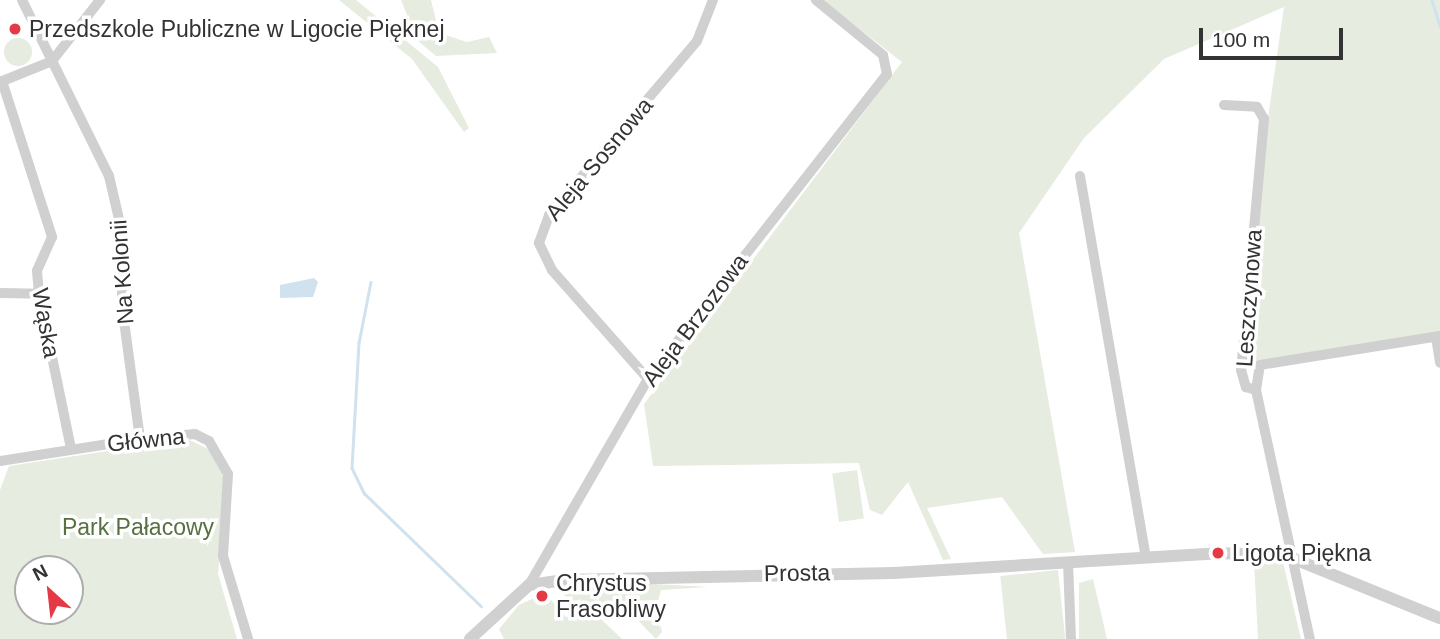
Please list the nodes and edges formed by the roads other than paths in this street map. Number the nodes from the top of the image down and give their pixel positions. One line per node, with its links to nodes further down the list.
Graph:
1 (22, 0): 5 (street, Na Kolonii)
2 (100, 0): 5 (street)
3 (713, 0): 13 (street, Aleja Sosnowa)
4 (816, 0): 13 (street, Aleja Brzozowa)
5 (52, 61): 6 (street); 15 (street, Na Kolonii)
6 (1, 82): 10 (street, Wąska)
7 (1224, 105): 14 (street, Leszczynowa)
8 (1080, 176): 19 (street)
9 (0, 293): 10 (street)
10 (39, 294): 16 (street, Wąska)
11 (1438, 337): 12 (street); 14 (street)
12 (1440, 363)
13 (648, 379): 21 (street, Aleja Brzozowa)
14 (1256, 390): 18 (street, Leszczynowa)
15 (140, 439): 16 (street, Główna); 23 (street, Główna)
16 (71, 449): 17 (street, Główna)
17 (0, 461)
18 (1287, 556): 19 (street, Prosta); 22 (street, Prosta); 26 (street, Leszczynowa)
19 (1146, 557): 20 (street, Prosta)
20 (1068, 562): 21 (street, Prosta); 25 (street)
21 (529, 585): 24 (street)
22 (1440, 618)
23 (248, 639)
24 (470, 639)
25 (1071, 639)
26 (1310, 639)

